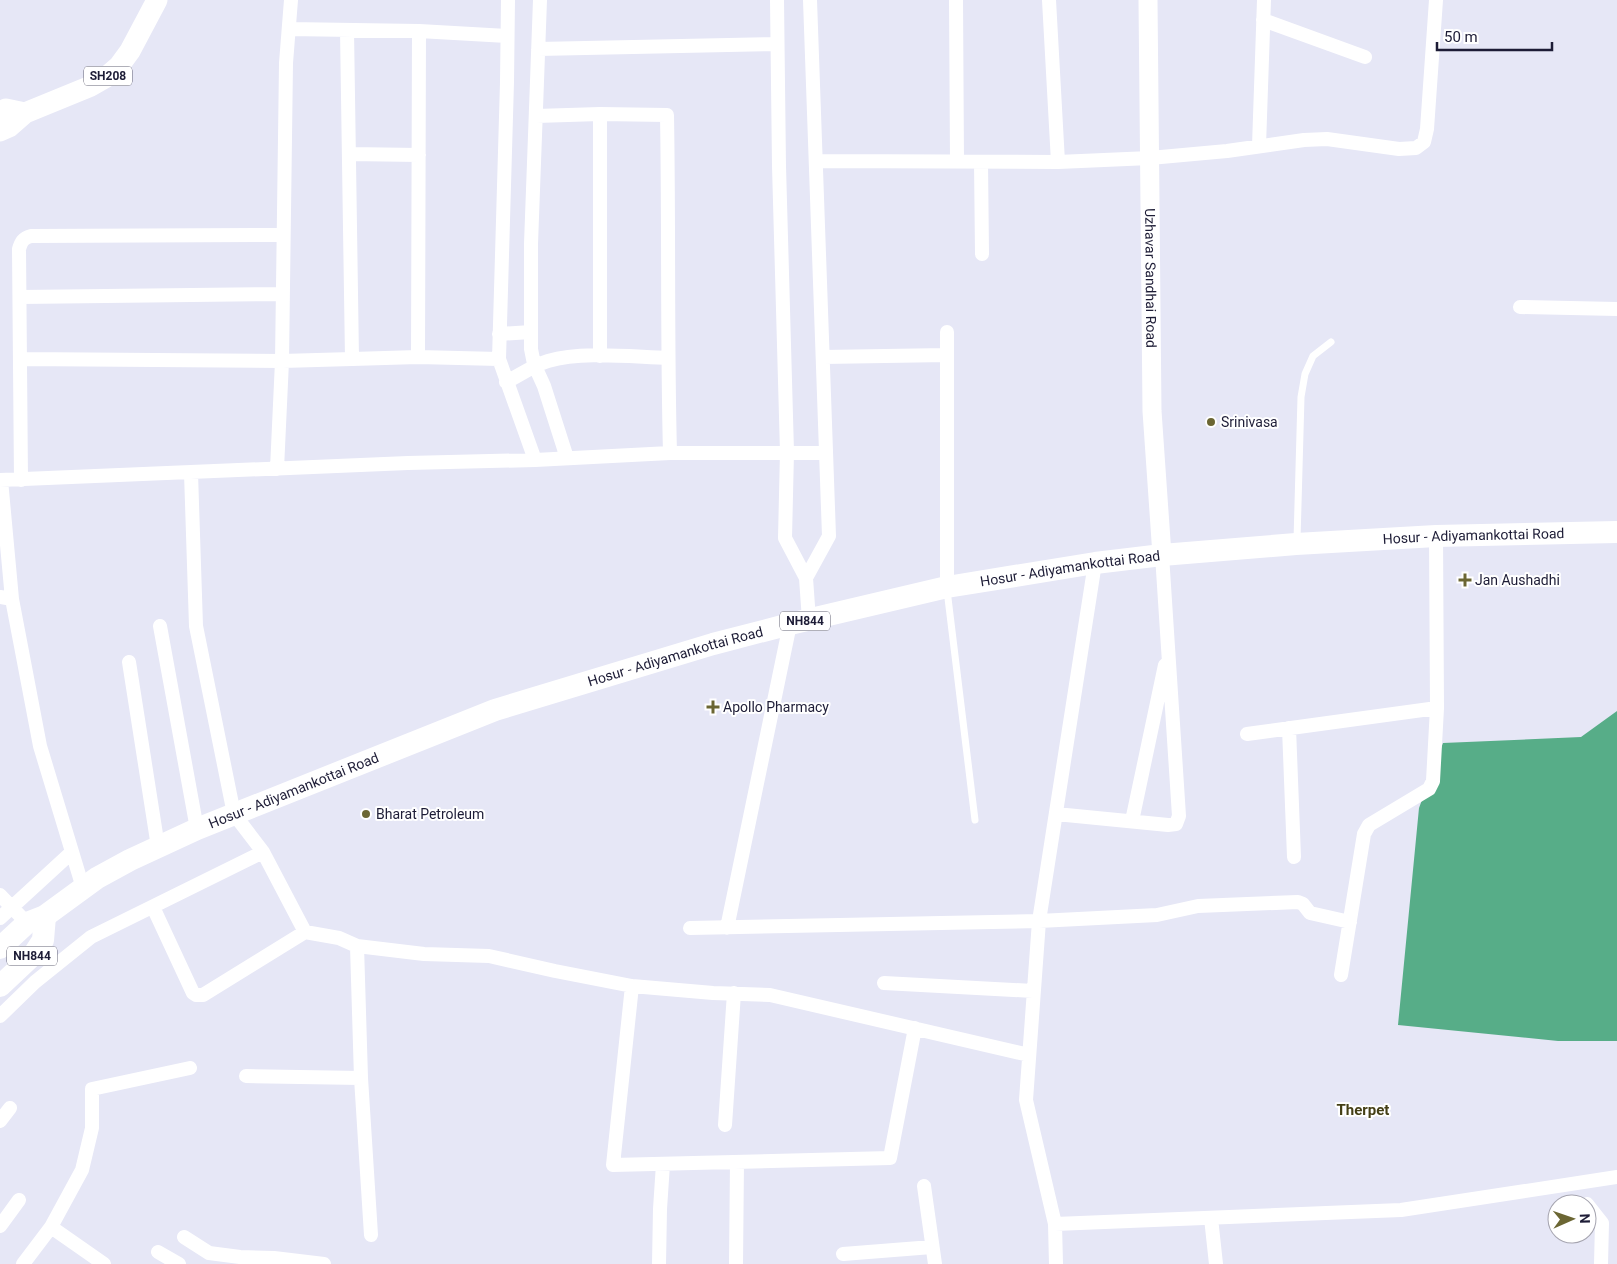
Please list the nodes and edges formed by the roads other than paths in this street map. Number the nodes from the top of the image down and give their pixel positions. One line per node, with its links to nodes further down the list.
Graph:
1 (157, 0): 21 (main road, SH208)
2 (291, 0): 13 (street)
3 (508, 0): 16 (street)
4 (540, 0): 18 (street)
5 (776, 0): 17 (street)
6 (810, 0): 29 (street)
7 (956, 0): 30 (street)
8 (1049, 0): 32 (street)
9 (1148, 0): 28 (main road, Uzhavar Sandhai Road)
10 (1264, 0): 12 (street)
11 (1436, 0): 25 (street)
12 (1263, 20): 19 (street); 25 (street)
13 (289, 29): 14 (street); 33 (street)
14 (347, 30): 15 (street); 26 (street)
15 (419, 31): 16 (street); 27 (street)
16 (507, 36): 41 (street)
17 (777, 44): 18 (street); 54 (street)
18 (538, 49): 23 (street)
19 (1365, 57)
20 (0, 112): 21 (main road, SH208)
21 (25, 113): 24 (main road, SH208)
22 (600, 114): 23 (street); 44 (street); 47 (street)
23 (536, 116): 39 (street)
24 (0, 131)
25 (1259, 146): 28 (street)
26 (349, 154): 27 (street); 49 (street)
27 (419, 155): 45 (street)
28 (1150, 158): 32 (street); 66 (main road, Uzhavar Sandhai Road)
29 (816, 161): 30 (street); 46 (street)
30 (957, 161): 31 (street)
31 (981, 162): 32 (street); 34 (street)
32 (1058, 162)
33 (283, 235): 35 (street); 36 (street)
34 (982, 254)
35 (283, 294): 36 (street); 51 (street)
36 (20, 297): 48 (street)
37 (1520, 307): 38 (street)
38 (1617, 309)
39 (531, 332): 41 (street); 52 (street)
40 (947, 332): 43 (street)
41 (499, 334): 50 (street)
42 (1331, 342): 65 (lane)
43 (947, 355): 46 (street); 69 (street)
44 (600, 356): 47 (street); 52 (street)
45 (418, 357): 49 (street); 50 (street)
46 (823, 357): 55 (street)
47 (668, 358): 56 (street)
48 (20, 359): 51 (street); 62 (street)
49 (352, 359): 51 (street)
50 (499, 359): 53 (street)
51 (282, 361): 59 (street)
52 (535, 367): 53 (street); 57 (street)
53 (506, 382): 58 (street)
54 (787, 452): 55 (street); 56 (street); 68 (street)
55 (825, 452): 68 (street)
56 (670, 453): 57 (street)
57 (567, 458): 58 (street)
58 (536, 460): 59 (street)
59 (277, 469): 60 (street)
60 (190, 473): 62 (street); 78 (street)
61 (0, 480): 62 (street); 70 (street)
62 (21, 480)
63 (1617, 532): 64 (highway, Hosur - Adiyamankottai Road / NH844)
64 (1436, 536): 65 (highway, Hosur - Adiyamankottai Road / NH844); 75 (street)
65 (1296, 544): 66 (highway, Hosur - Adiyamankottai Road / NH844)
66 (1162, 555): 67 (highway, Hosur - Adiyamankottai Road / NH844); 73 (street)
67 (1095, 564): 69 (highway, Hosur - Adiyamankottai Road / NH844); 79 (street)
68 (806, 578): 71 (street)
69 (947, 587): 71 (highway, Hosur - Adiyamankottai Road / NH844); 80 (lane)
70 (6, 598): 84 (street)
71 (799, 622): 78 (highway, Hosur - Adiyamankottai Road / NH844); 95 (street)
72 (160, 626): 82 (street)
73 (1169, 647): 81 (street); 81 (street)
74 (129, 662): 83 (street)
75 (1437, 708): 76 (street); 93 (street)
76 (1289, 728): 77 (street); 86 (street)
77 (1247, 734)
78 (234, 814): 82 (highway, Hosur - Adiyamankottai Road / NH844); 85 (street)
79 (1056, 814): 81 (street); 92 (street)
80 (975, 820)
81 (1132, 820)
82 (197, 829): 83 (highway, Hosur - Adiyamankottai Road / NH844)
83 (158, 847): 87 (highway, Hosur - Adiyamankottai Road / NH844)
84 (72, 852): 87 (street); 90 (street)
85 (263, 852): 89 (street); 96 (street)
86 (1294, 857)
87 (83, 888): 90 (highway, Hosur - Adiyamankottai Road / NH844)
88 (0, 895): 90 (street)
89 (153, 907): 96 (street); 99 (street)
90 (28, 915): 91 (street); 98 (highway, NH844); 99 (highway, NH844)
91 (0, 918)
92 (1039, 921): 93 (street); 95 (street); 104 (street)
93 (1350, 922): 100 (street)
94 (690, 928): 95 (street)
95 (728, 928)
96 (305, 932): 97 (street)
97 (357, 946): 103 (street); 111 (street)
98 (0, 948)
99 (29, 974): 102 (highway, NH844); 106 (street)
100 (1341, 975)
101 (884, 983): 104 (street)
102 (0, 986)
103 (632, 986): 105 (street); 116 (street)
104 (1033, 991): 108 (street)
105 (734, 993): 107 (street); 114 (street)
106 (0, 1016)
107 (914, 1028): 108 (street); 115 (street)
108 (1029, 1055): 124 (street)
109 (190, 1068): 126 (street)
110 (246, 1076): 111 (street)
111 (361, 1078): 127 (street)
112 (10, 1108): 113 (street)
113 (0, 1121)
114 (725, 1125)
115 (737, 1162): 116 (street); 137 (street)
116 (663, 1164): 136 (street)
117 (1617, 1177): 118 (street)
118 (1571, 1184): 120 (street); 123 (street)
119 (924, 1186): 129 (street)
120 (1579, 1194)
121 (19, 1200): 125 (street)
122 (1597, 1217): 141 (street)
123 (1212, 1218): 124 (street); 140 (street)
124 (1055, 1224): 139 (street)
125 (0, 1226)
126 (51, 1227): 132 (street); 133 (street)
127 (371, 1235)
128 (184, 1237): 135 (street)
129 (932, 1247): 131 (street); 138 (street)
130 (158, 1252): 134 (street)
131 (843, 1254)
132 (23, 1264)
133 (104, 1264)
134 (179, 1264)
135 (324, 1264)
136 (659, 1264)
137 (736, 1264)
138 (935, 1264)
139 (1056, 1264)
140 (1216, 1264)
141 (1601, 1264)

